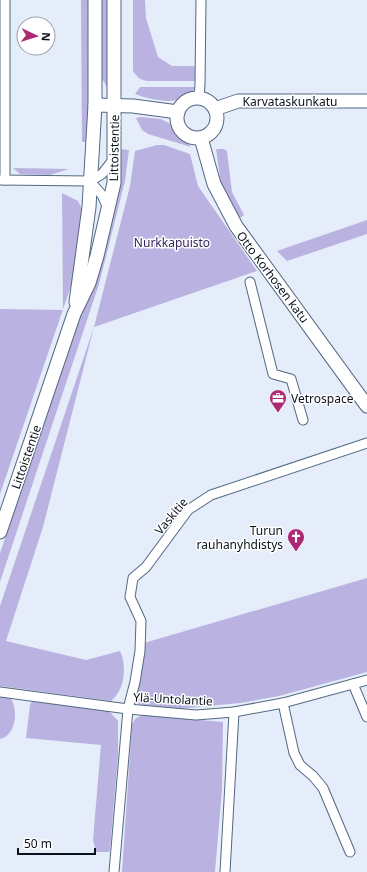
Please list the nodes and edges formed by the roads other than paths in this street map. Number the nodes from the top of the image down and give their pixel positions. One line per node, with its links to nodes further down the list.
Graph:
1 (5, 0): 13 (street)
2 (95, 0): 8 (street, Littoistentie)
3 (114, 0): 7 (street, Littoistentie)
4 (201, 0): 5 (street)
5 (198, 98): 9 (street); 10 (street)
6 (367, 101): 9 (street, Karvataskunkatu)
7 (114, 104): 8 (street); 10 (street); 12 (street, Littoistentie)
8 (95, 105): 14 (street, Littoistentie)
9 (215, 109): 11 (street)
10 (178, 112): 11 (street)
11 (201, 138): 18 (street, Otto Korhosen katu)
12 (115, 157): 14 (street); 15 (street, Littoistentie)
13 (2, 180): 14 (street)
14 (90, 181): 15 (street); 17 (street, Littoistentie)
15 (108, 211): 17 (street, Littoistentie)
16 (250, 282): 19 (street)
17 (74, 314): 21 (street, Littoistentie)
18 (367, 406)
19 (303, 420)
20 (367, 443): 26 (street, Vaskitie)
21 (0, 532)
22 (367, 680): 23 (street, Ylä-Untolantie)
23 (353, 684): 25 (street, Ylä-Untolantie); 28 (street)
24 (0, 692): 26 (street, Ylä-Untolantie)
25 (283, 704): 27 (street, Ylä-Untolantie); 29 (street)
26 (128, 709): 27 (street, Ylä-Untolantie); 30 (street, Vaskitie)
27 (234, 712): 31 (street)
28 (367, 717)
29 (350, 852)
30 (114, 872)
31 (225, 872)

